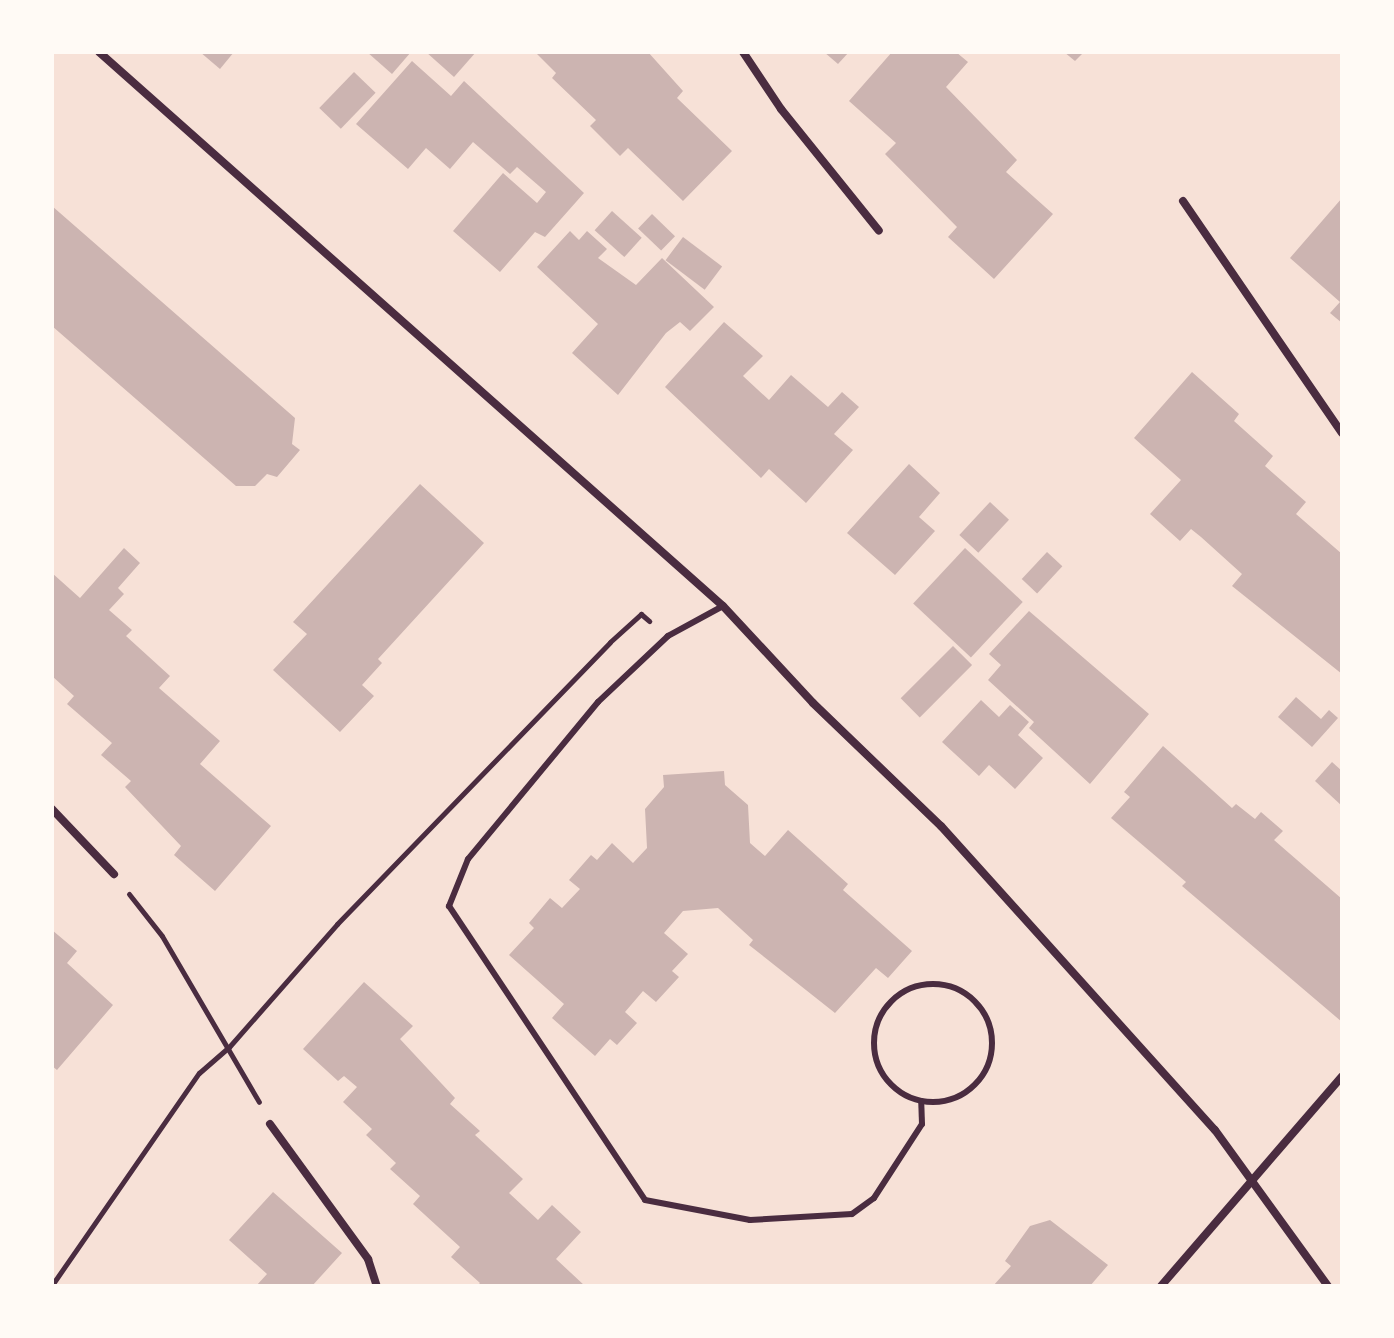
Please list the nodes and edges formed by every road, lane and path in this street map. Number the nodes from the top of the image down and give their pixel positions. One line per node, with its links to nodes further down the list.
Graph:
1 (99, 52): 6 (street)
2 (743, 52): 4 (street)
3 (1183, 201): 5 (street)
4 (879, 231)
5 (1342, 433)
6 (723, 606): 7 (lane); 14 (street)
7 (668, 636): 10 (path); 12 (lane)
8 (52, 809): 9 (street)
9 (114, 874): 10 (path)
10 (229, 1047): 13 (path); 15 (path)
11 (1342, 1076): 14 (street)
12 (921, 1101): 12 (lane)
13 (270, 1124): 16 (street)
14 (1253, 1178): 17 (street); 18 (street)
15 (52, 1285)
16 (377, 1286)
17 (1161, 1286)
18 (1328, 1286)

